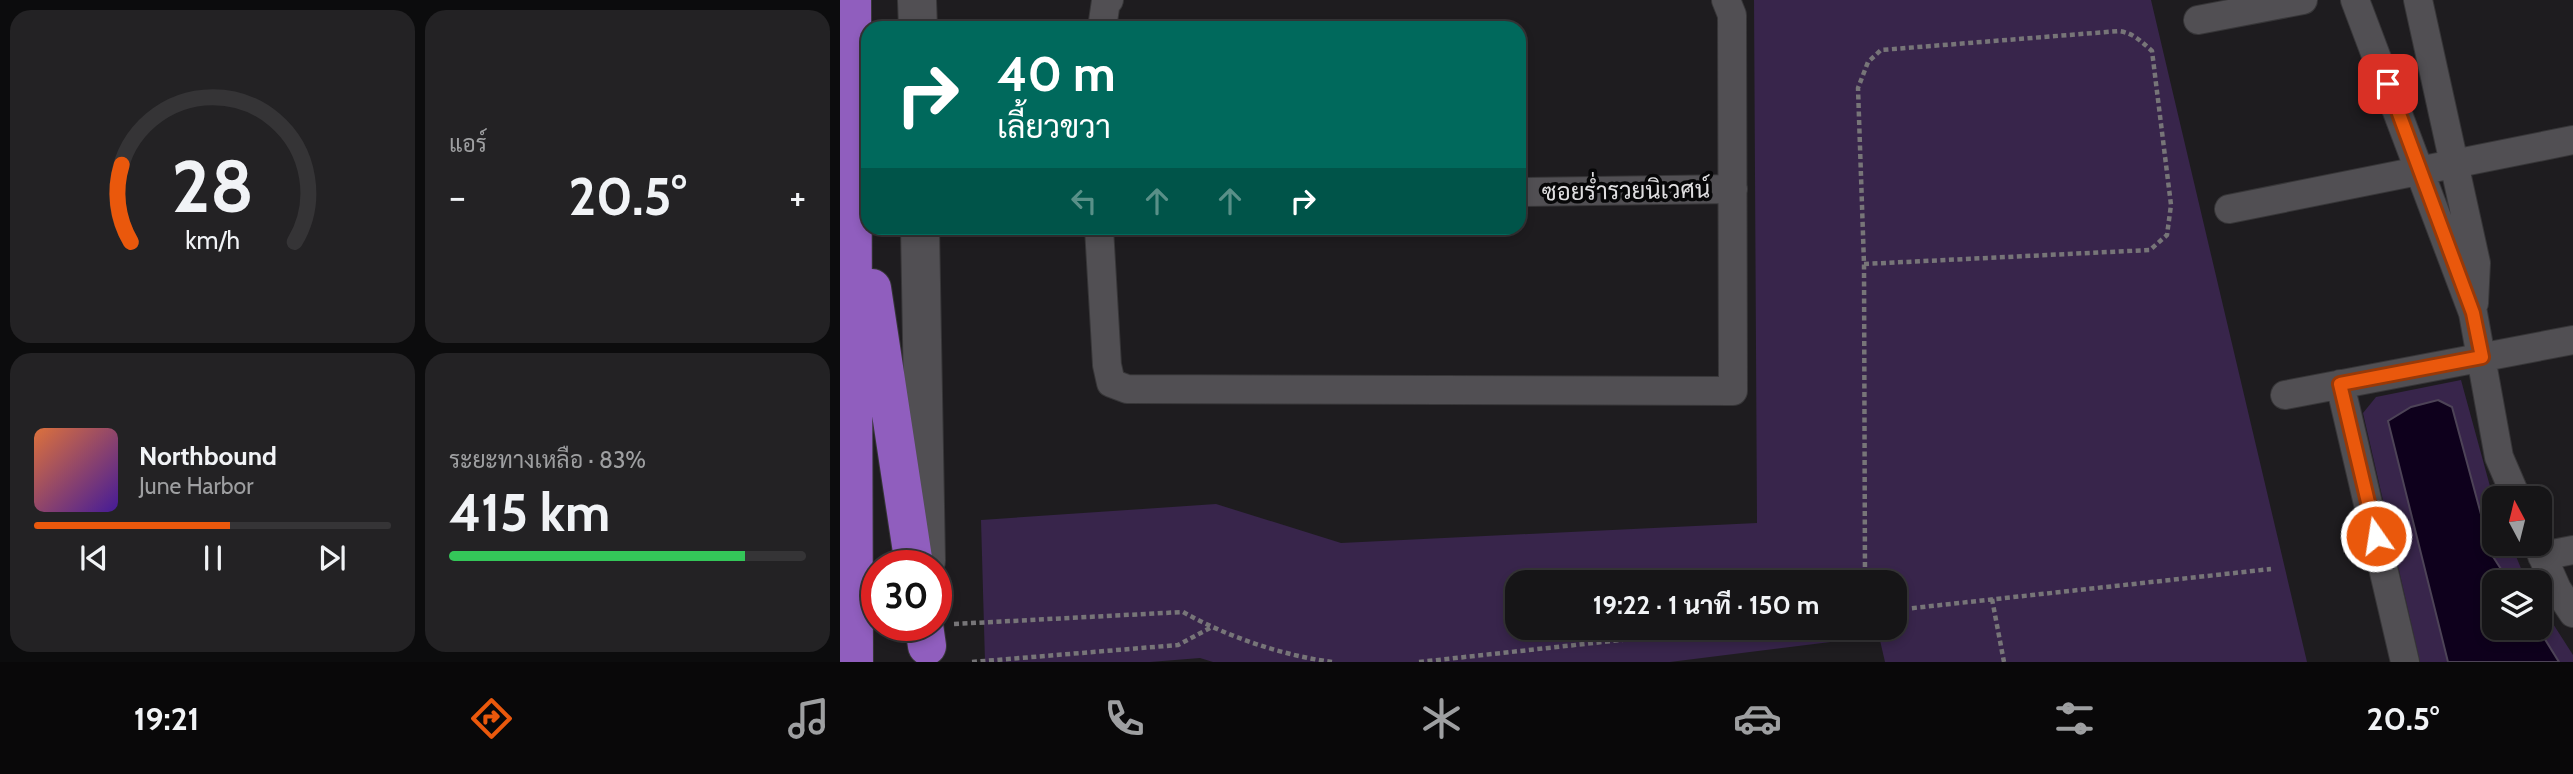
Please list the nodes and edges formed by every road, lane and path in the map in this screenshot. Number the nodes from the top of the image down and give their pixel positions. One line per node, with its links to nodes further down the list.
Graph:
1 (852, 0): 12 (highway)
2 (917, 0): 9 (main road)
3 (1109, 0): 10 (street)
4 (1726, 0): 15 (street)
5 (2303, 0): 8 (street)
6 (2355, 0): 14 (street)
7 (2418, 0): 13 (street)
8 (2198, 20)
9 (918, 21)
10 (1103, 21)
11 (2573, 140): 13 (street)
12 (852, 162): 18 (highway); 42 (highway)
13 (2454, 164): 14 (street); 23 (street)
14 (2420, 171): 17 (street); 23 (street)
15 (1733, 189): 16 (street, ซอยร่ำรวยนิเวศน์); 21 (street)
16 (1526, 192)
17 (2229, 209)
18 (861, 220)
19 (863, 235): 29 (highway)
20 (920, 235): 30 (main road)
21 (1099, 235)
22 (1864, 264): 22 (path); 35 (path)
23 (2473, 313): 25 (street)
24 (2573, 340): 25 (street)
25 (2482, 357): 26 (street); 28 (street)
26 (2340, 384): 27 (street); 47 (street)
27 (2285, 394)
28 (2511, 486)
29 (913, 550)
30 (926, 550)
31 (2552, 550): 32 (street)
32 (2573, 550)
33 (2543, 556): 38 (street)
34 (2271, 569): 36 (path)
35 (1865, 570)
36 (1992, 599): 37 (path); 46 (path)
37 (1907, 609)
38 (2573, 613)
39 (1211, 628): 40 (path); 43 (path); 44 (path)
40 (952, 634)
41 (1621, 640): 45 (path)
42 (854, 662)
43 (972, 662)
44 (1332, 662)
45 (1419, 662)
46 (2004, 662)
47 (2405, 662)

